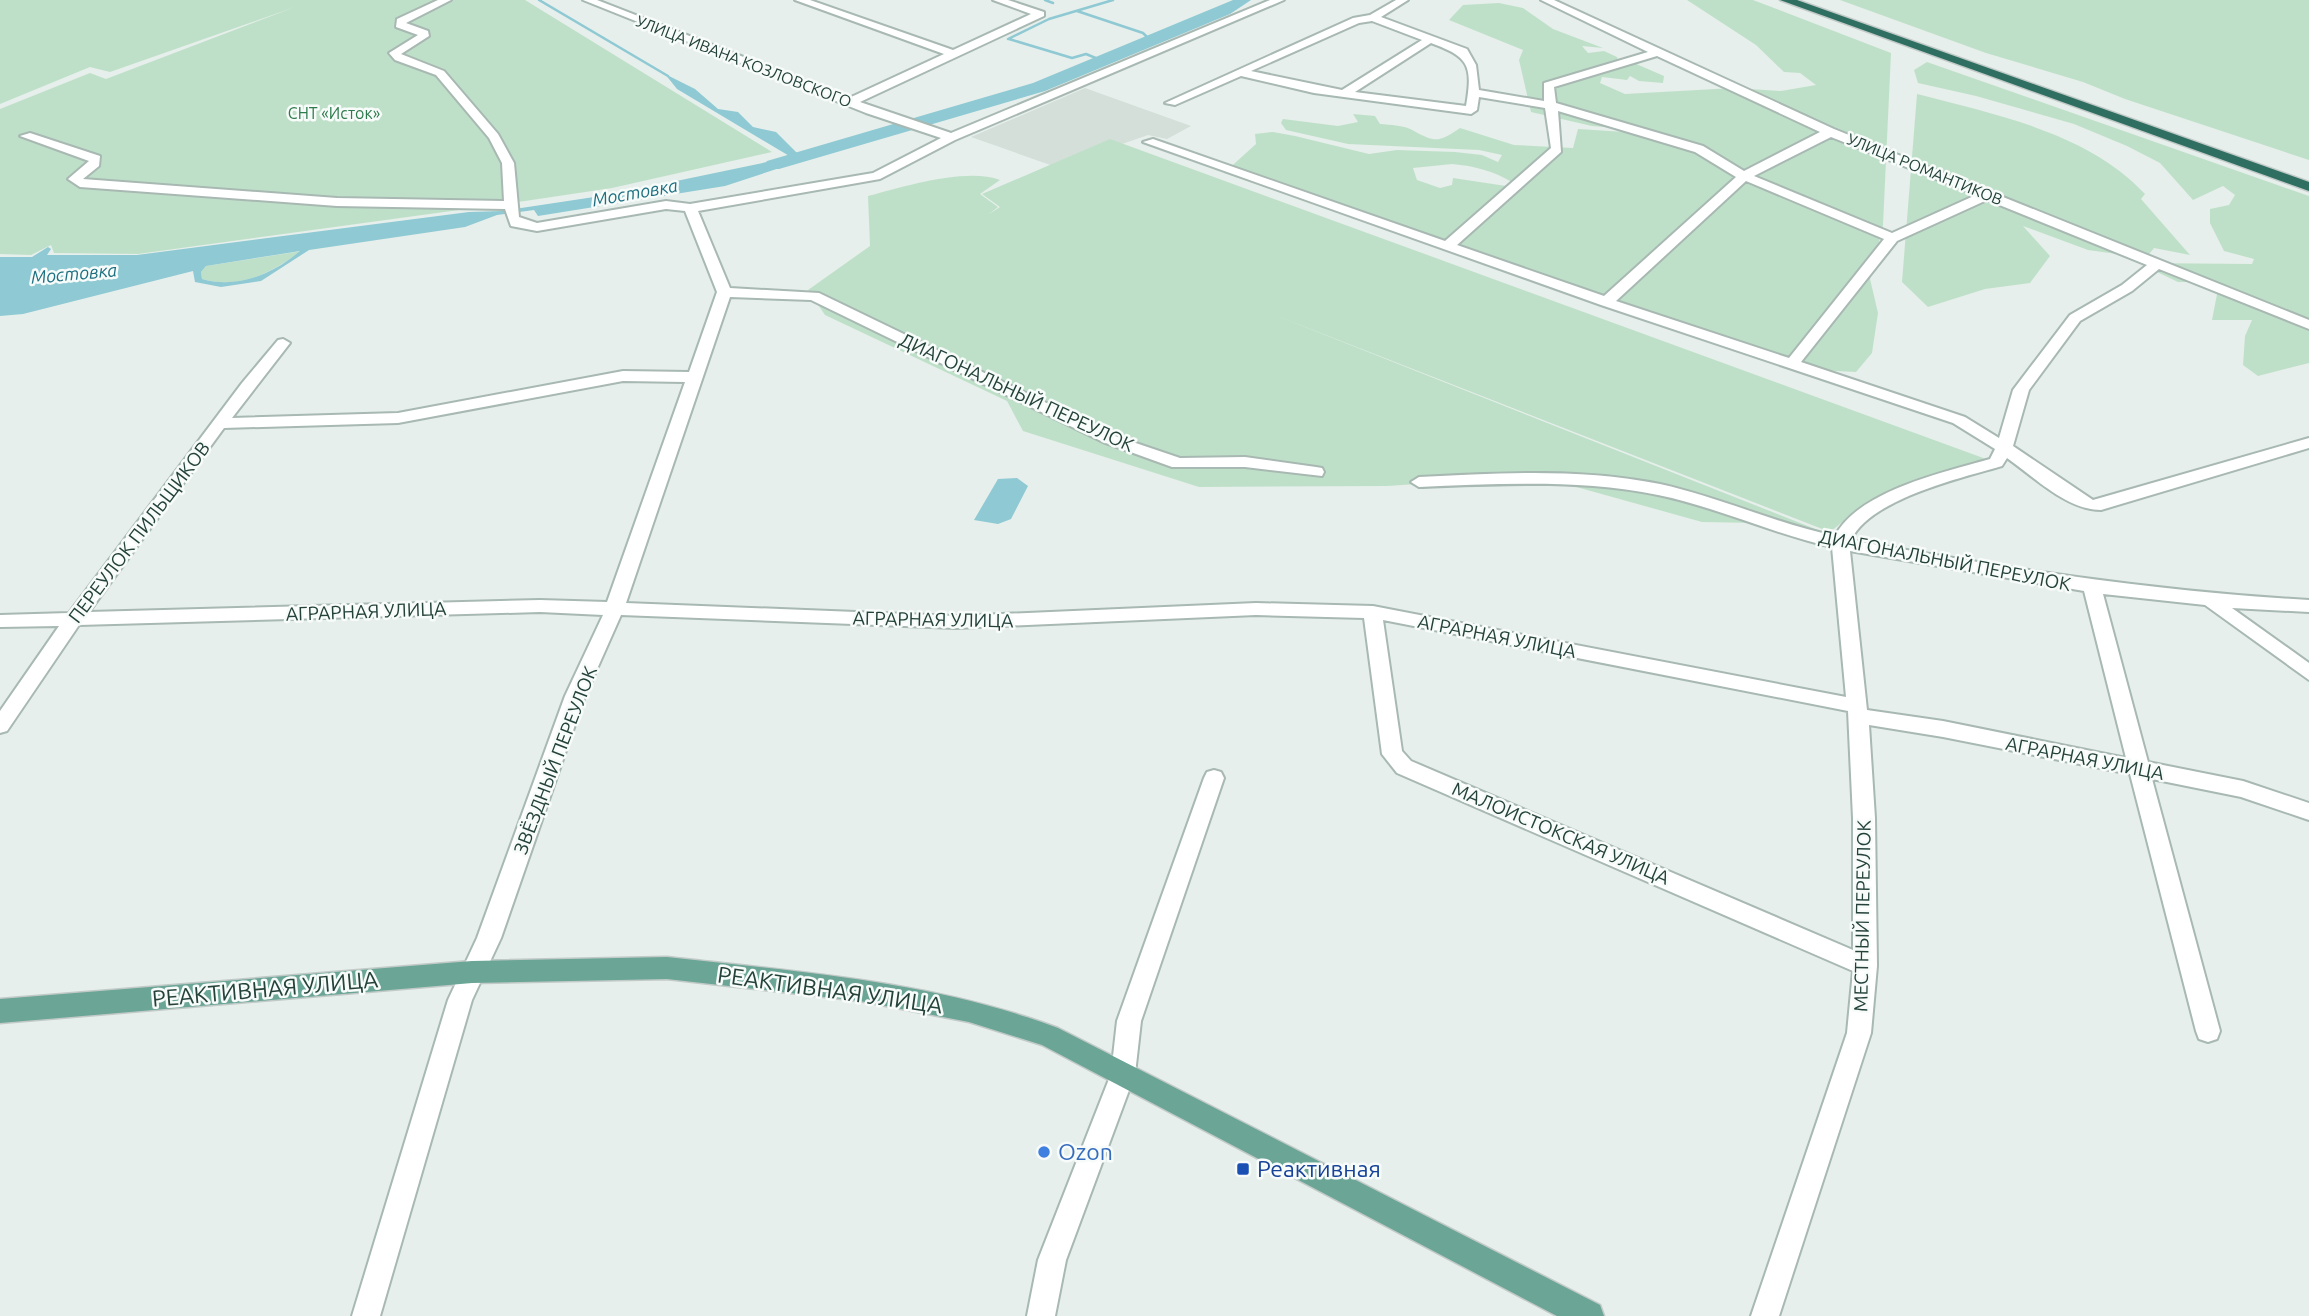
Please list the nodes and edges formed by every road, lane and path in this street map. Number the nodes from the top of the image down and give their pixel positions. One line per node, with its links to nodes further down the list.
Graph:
1 (446, 0): 29 (street)
2 (587, 0): 17 (street, УЛИЦА ИВАНА КОЗЛОВСКОГО)
3 (800, 0): 13 (street)
4 (998, 0): 13 (street)
5 (1279, 0): 22 (street)
6 (1402, 0): 10 (street)
7 (1546, 0): 12 (street, УЛИЦА РОМАНТИКОВ)
8 (1786, 0): 26 (highway)
9 (1805, 0): 25 (highway)
10 (1373, 18): 11 (street); 14 (street)
11 (1430, 39): 15 (street); 16 (street)
12 (1658, 52): 19 (street); 20 (street, УЛИЦА РОМАНТИКОВ)
13 (954, 54): 17 (street)
14 (1244, 73): 16 (street); 18 (street)
15 (1475, 93): 16 (street); 19 (street)
16 (1344, 94)
17 (850, 102): 22 (street, УЛИЦА ИВАНА КОЗЛОВСКОГО)
18 (1171, 103)
19 (1550, 105): 24 (street); 31 (street)
20 (1830, 132): 24 (street); 27 (street, УЛИЦА РОМАНТИКОВ)
21 (26, 136): 29 (street)
22 (951, 137): 28 (street)
23 (1149, 142): 31 (street)
24 (1744, 176): 30 (street); 34 (street)
25 (2309, 178)
26 (2309, 187)
27 (1990, 194): 30 (street); 32 (street, УЛИЦА РОМАНТИКОВ)
28 (690, 208): 29 (street); 33 (street)
29 (511, 210)
30 (1892, 238): 37 (street)
31 (1447, 247): 34 (street)
32 (2157, 264): 35 (street, УЛИЦА РОМАНТИКОВ); 41 (street)
33 (724, 292): 38 (street, ЗВЁЗДНЫЙ ПЕРЕУЛОК); 42 (street, ДИАГОНАЛЬНЫЙ ПЕРЕУЛОК)
34 (1606, 302): 37 (street)
35 (2309, 325)
36 (283, 343): 39 (street, ПЕРЕУЛОК ПИЛЬЩИКОВ)
37 (1791, 365): 41 (street)
38 (693, 377): 39 (street); 48 (street, ЗВЁЗДНЫЙ ПЕРЕУЛОК)
39 (221, 423): 50 (street, ПЕРЕУЛОК ПИЛЬЩИКОВ)
40 (2309, 443): 41 (street)
41 (2004, 448): 44 (street)
42 (1316, 472)
43 (1419, 482): 44 (street, ДИАГОНАЛЬНЫЙ ПЕРЕУЛОК)
44 (1840, 543): 45 (street, ДИАГОНАЛЬНЫЙ ПЕРЕУЛОК); 53 (street, МЕСТНЫЙ ПЕРЕУЛОК)
45 (2092, 588): 46 (street, ДИАГОНАЛЬНЫЙ ПЕРЕУЛОК); 55 (street)
46 (2212, 602): 47 (street, ДИАГОНАЛЬНЫЙ ПЕРЕУЛОК); 52 (street)
47 (2309, 606)
48 (614, 610): 49 (street, АГРАРНАЯ УЛИЦА); 50 (street, АГРАРНАЯ УЛИЦА); 59 (street, ЗВЁЗДНЫЙ ПЕРЕУЛОК)
49 (1373, 612): 53 (street, АГРАРНАЯ УЛИЦА); 58 (street, МАЛОИСТОКСКАЯ УЛИЦА)
50 (74, 619): 51 (street, АГРАРНАЯ УЛИЦА); 54 (street, ПЕРЕУЛОК ПИЛЬЩИКОВ)
51 (0, 621)
52 (2309, 673)
53 (1857, 711): 55 (street, АГРАРНАЯ УЛИЦА); 58 (street, МЕСТНЫЙ ПЕРЕУЛОК)
54 (0, 726)
55 (2137, 769): 57 (street, АГРАРНАЯ УЛИЦА); 61 (street)
56 (1214, 778): 62 (street)
57 (2309, 812)
58 (1865, 966): 66 (street, МЕСТНЫЙ ПЕРЕУЛОК)
59 (472, 972): 60 (main road, РЕАКТИВНАЯ УЛИЦА); 62 (main road, РЕАКТИВНАЯ УЛИЦА); 63 (street, ЗВЁЗДНЫЙ ПЕРЕУЛОК)
60 (0, 1011)
61 (2208, 1031)
62 (1123, 1074): 64 (street); 65 (main road, РЕАКТИВНАЯ УЛИЦА)
63 (366, 1316)
64 (1041, 1316)
65 (1589, 1316)
66 (1765, 1316)

